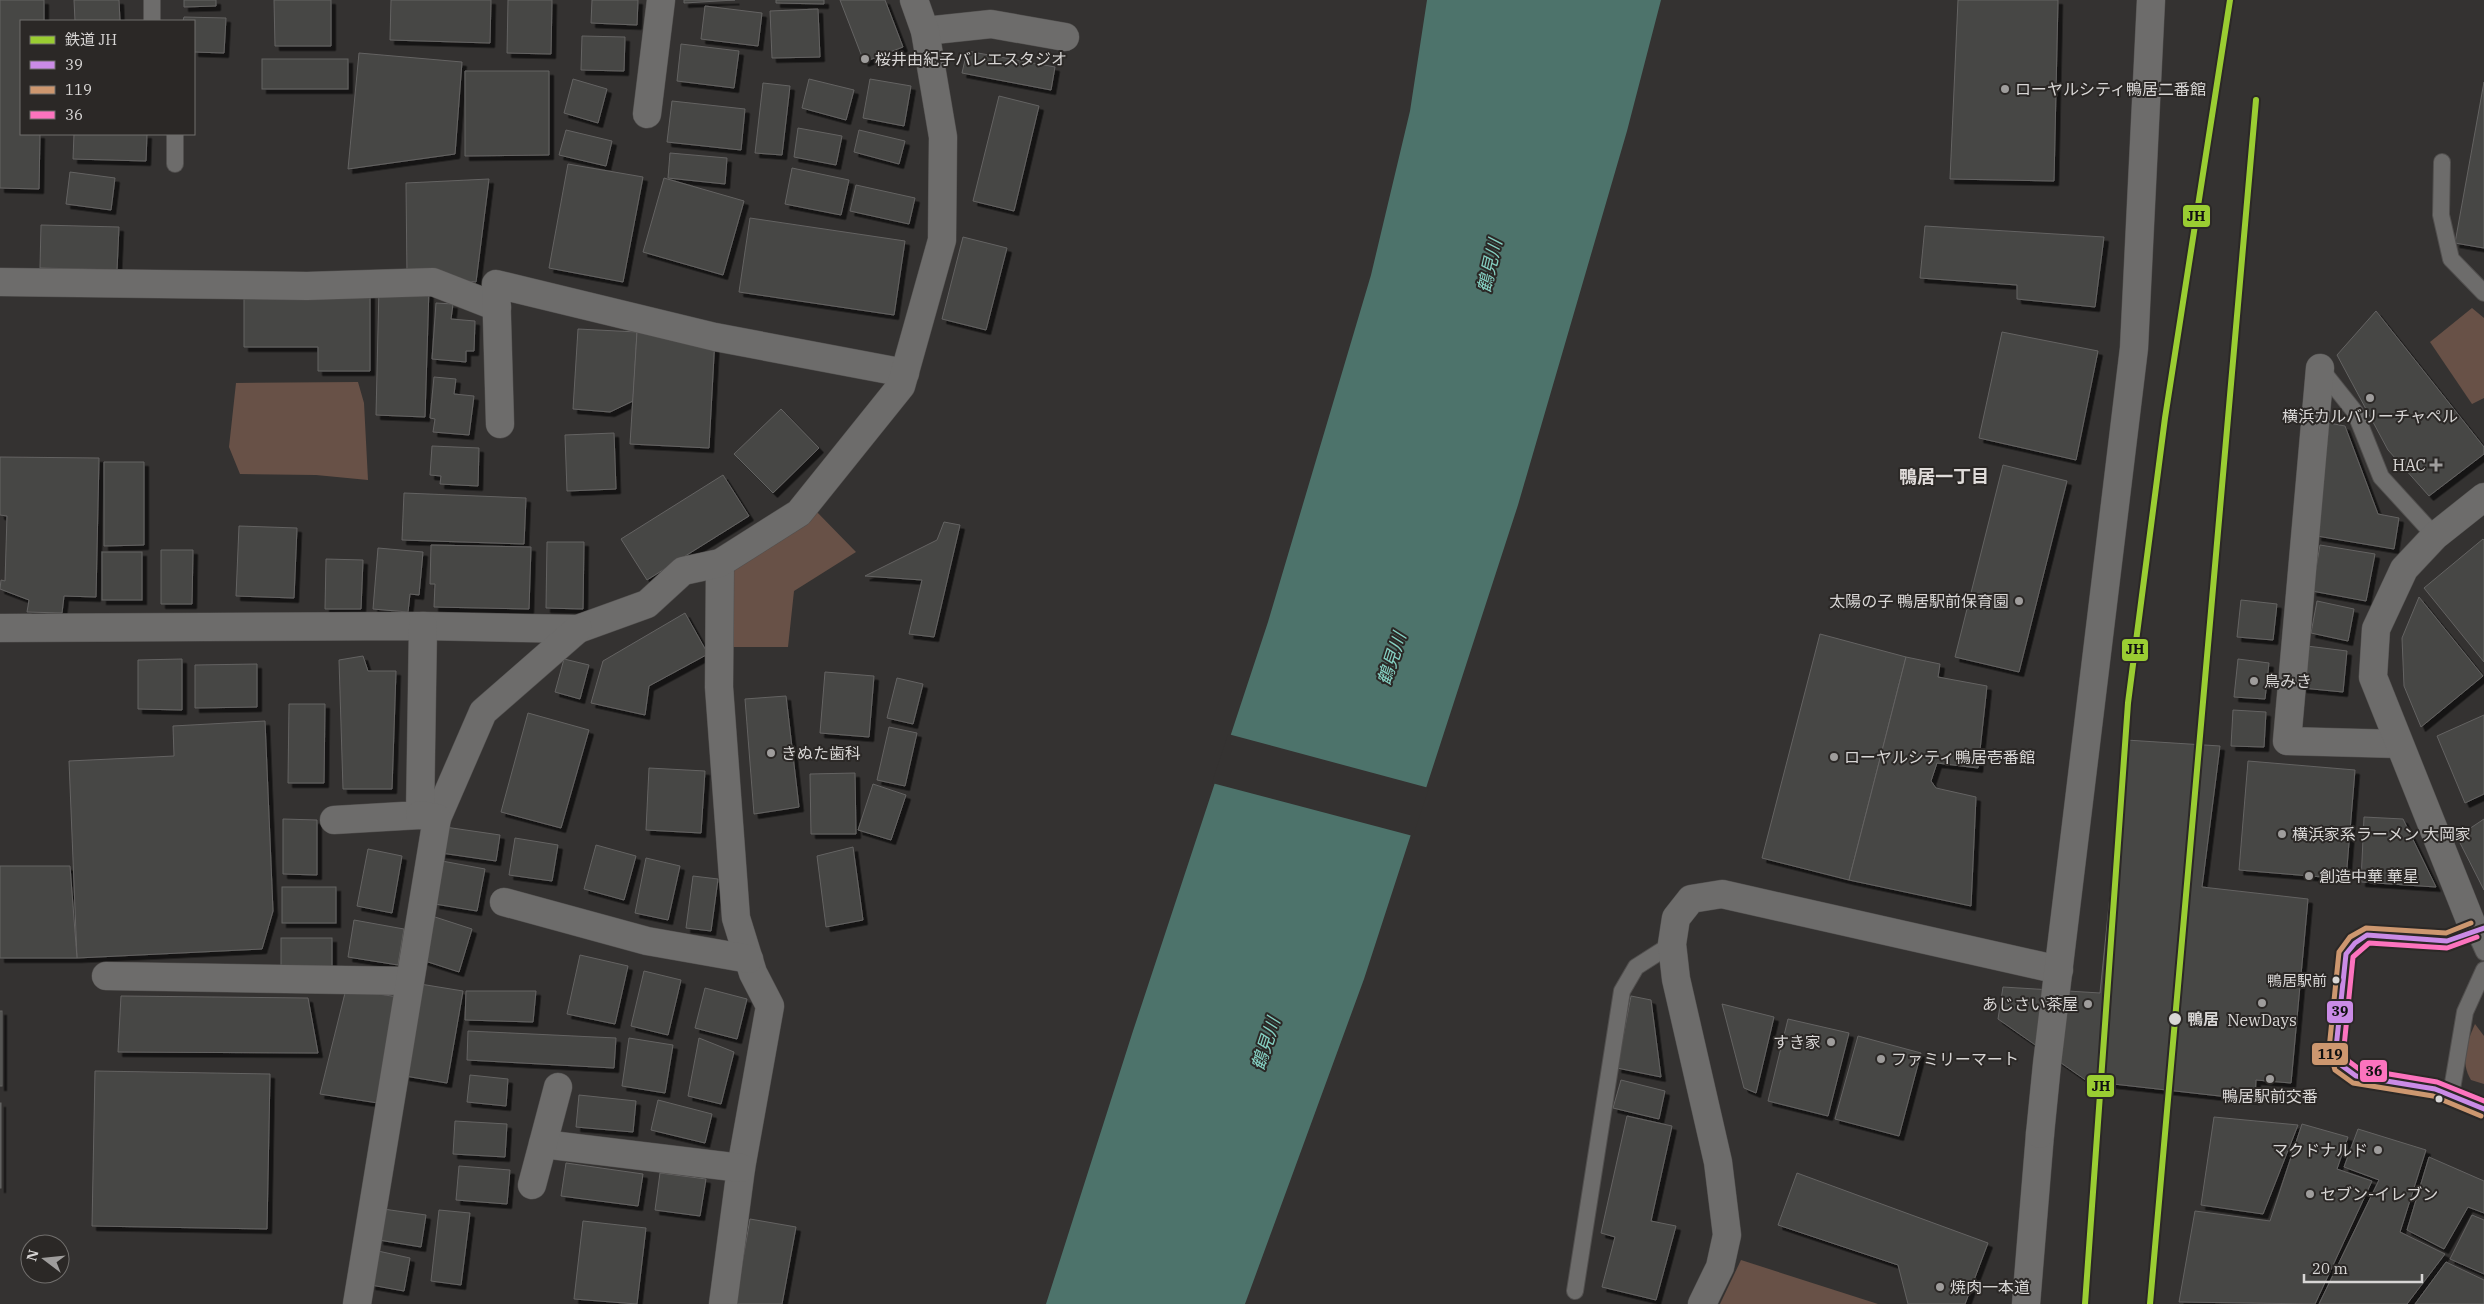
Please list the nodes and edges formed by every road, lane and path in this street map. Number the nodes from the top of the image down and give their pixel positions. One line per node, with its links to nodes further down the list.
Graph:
1 (152, 0): 5 (lane)
2 (661, 0): 8 (street)
3 (914, 0): 6 (street)
4 (2151, 0): 31 (street)
5 (152, 20)
6 (925, 31): 7 (street); 16 (street)
7 (1065, 37)
8 (647, 114)
9 (175, 135): 11 (lane)
10 (2442, 162): 13 (lane)
11 (175, 164)
12 (0, 282): 14 (street)
13 (2484, 293)
14 (496, 307): 16 (street); 17 (street)
15 (2320, 368): 19 (lane); 24 (street)
16 (905, 373): 20 (street)
17 (500, 424)
18 (2484, 497): 19 (street)
19 (2434, 536): 24 (street)
20 (720, 563): 23 (street); 30 (street)
21 (424, 626): 22 (street); 23 (street); 25 (street)
22 (0, 628)
23 (578, 629): 25 (street)
24 (2399, 744): 28 (street)
25 (428, 816): 26 (street); 34 (street)
26 (334, 820)
27 (504, 902): 30 (street)
28 (2481, 937): 36 (lane)
29 (1672, 944): 31 (street); 41 (lane); 44 (street)
30 (749, 959): 39 (street)
31 (2059, 970): 45 (street)
32 (2484, 970): 36 (lane)
33 (106, 976): 34 (street)
34 (409, 981): 42 (street)
35 (558, 1087): 38 (street)
36 (2451, 1095): 37 (lane)
37 (2484, 1109)
38 (543, 1144): 39 (street); 40 (street)
39 (741, 1168): 43 (street)
40 (532, 1184)
41 (1575, 1291)
42 (357, 1304)
43 (723, 1304)
44 (1702, 1304)
45 (2026, 1304)

